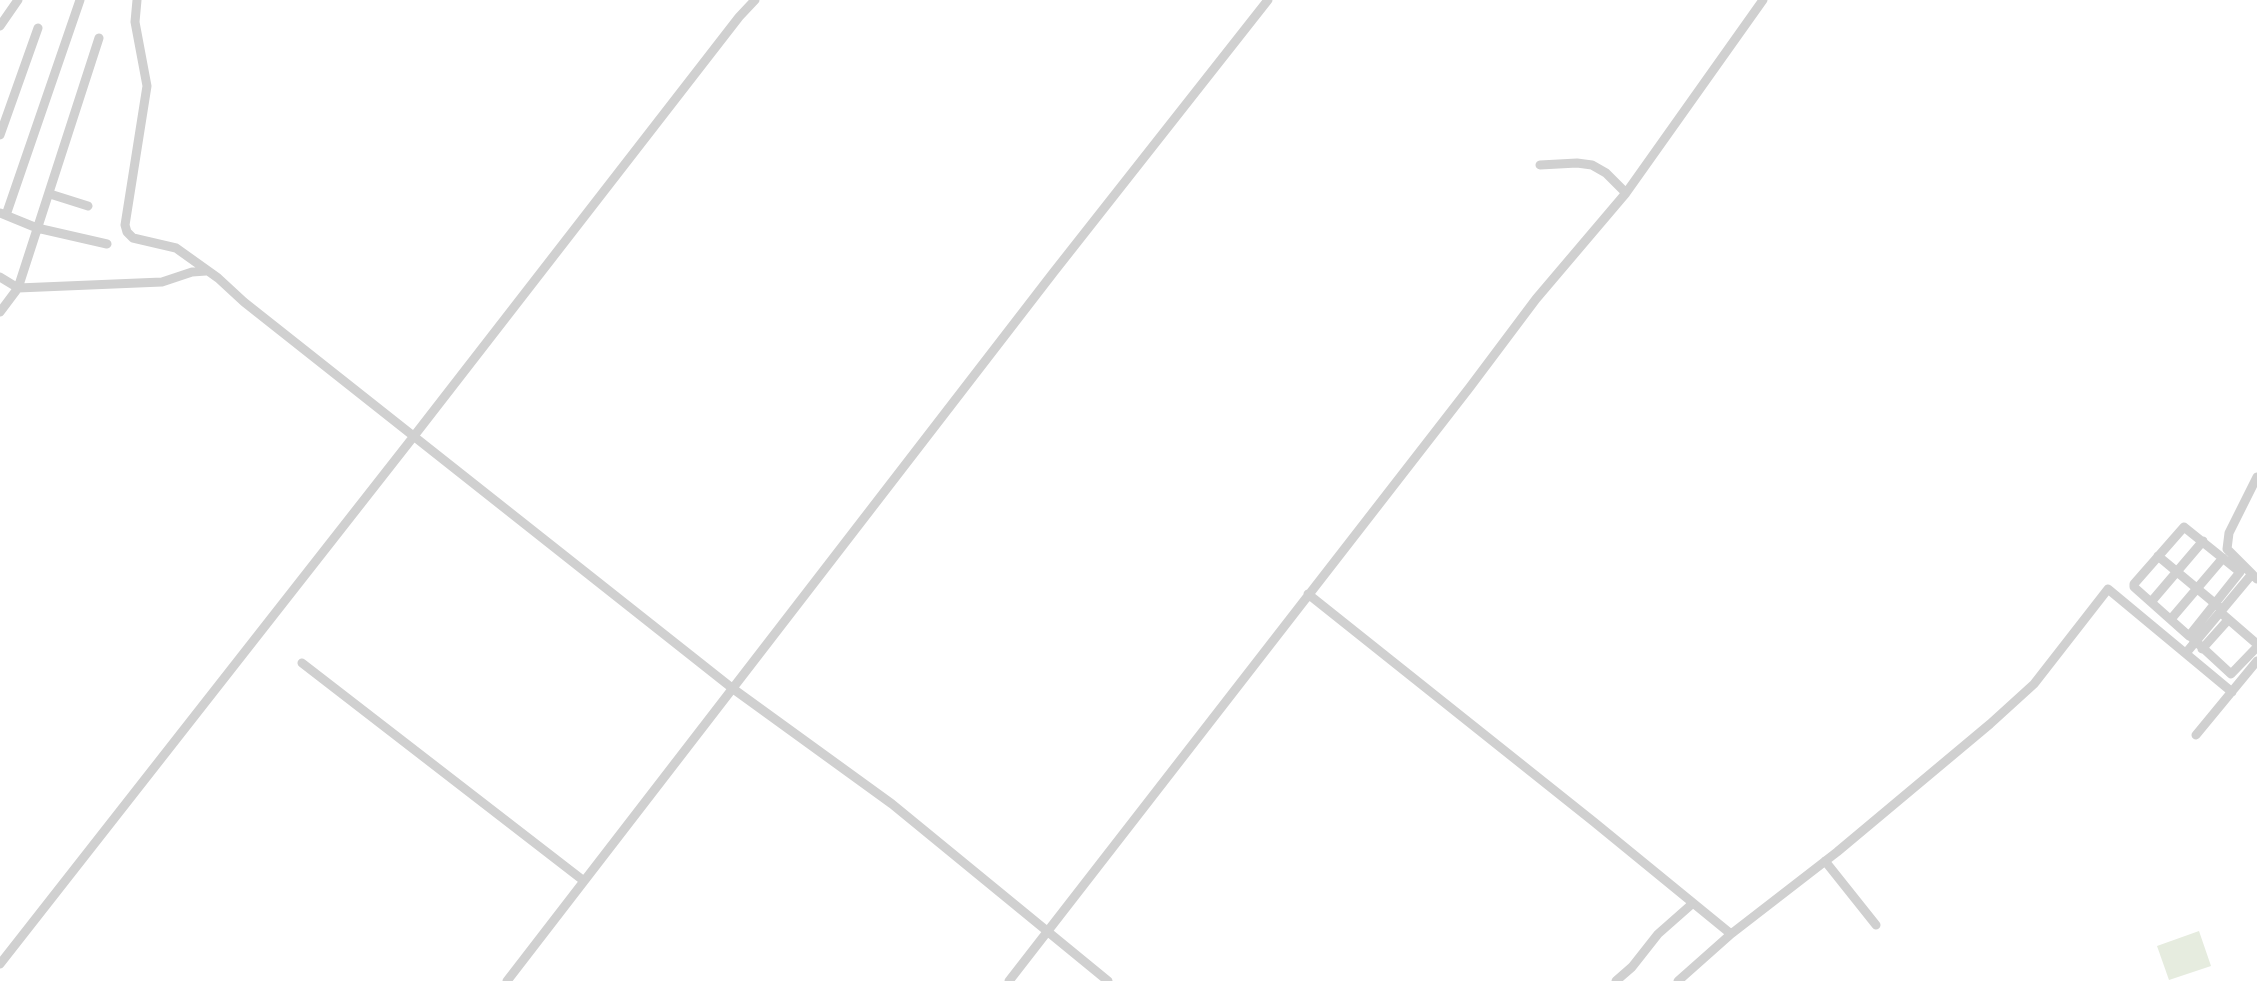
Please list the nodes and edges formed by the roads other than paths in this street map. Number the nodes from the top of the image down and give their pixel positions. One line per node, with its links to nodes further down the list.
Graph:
1 (18, 0): 7 (street)
2 (80, 0): 15 (street)
3 (137, 0): 18 (street)
4 (754, 0): 22 (street)
5 (1268, 0): 41 (street)
6 (1764, 0): 12 (street)
7 (0, 26)
8 (38, 28): 10 (street)
9 (99, 38): 13 (street)
10 (0, 135)
11 (1540, 165): 12 (street)
12 (1626, 193): 30 (street)
13 (50, 194): 14 (street); 16 (street)
14 (88, 206)
15 (3, 214): 16 (street)
16 (37, 228): 17 (street); 20 (street)
17 (107, 244)
18 (206, 271): 20 (street); 22 (street)
19 (0, 277): 20 (street)
20 (18, 288): 21 (street)
21 (0, 312)
22 (414, 436): 41 (street); 50 (street)
23 (2257, 476): 28 (street)
24 (2203, 541): 25 (street); 26 (street); 27 (street)
25 (2158, 556): 27 (street); 31 (street)
26 (2223, 558): 29 (street); 32 (street)
27 (2177, 572): 29 (street); 31 (street)
28 (2254, 577): 32 (street)
29 (2197, 588): 32 (street); 33 (street)
30 (1308, 594): 46 (street); 48 (street)
31 (2151, 602): 33 (street)
32 (2219, 608): 34 (street); 35 (street)
33 (2172, 619): 35 (street)
34 (2228, 620): 36 (street); 37 (street)
35 (2192, 639): 37 (street); 38 (street)
36 (2257, 646): 37 (street)
37 (2202, 648)
38 (2186, 653): 42 (street); 44 (street)
39 (2257, 661): 42 (street)
40 (302, 663): 45 (street)
41 (732, 688): 45 (street); 48 (street)
42 (2232, 692): 43 (street)
43 (2196, 735)
44 (1825, 861): 47 (street); 49 (street)
45 (584, 881): 51 (street)
46 (1692, 904): 49 (street); 54 (street)
47 (1876, 925)
48 (1047, 933): 52 (street); 53 (street)
49 (1731, 934): 55 (street)
50 (0, 964)
51 (508, 981)
52 (1009, 981)
53 (1108, 981)
54 (1616, 981)
55 (1678, 981)

